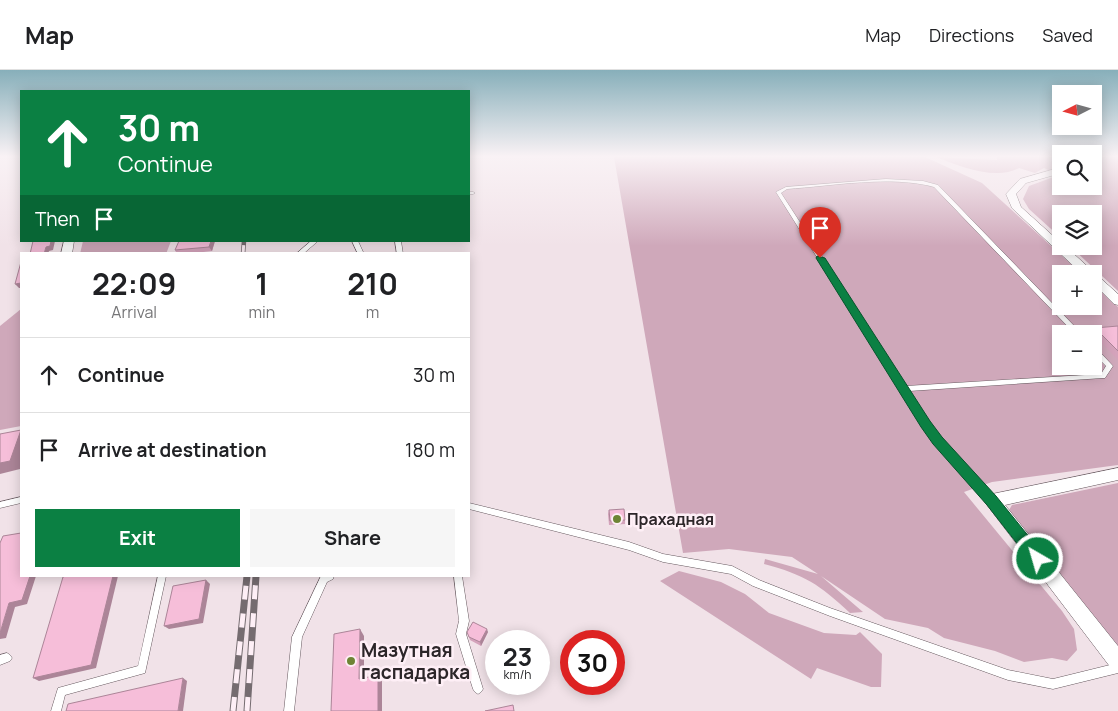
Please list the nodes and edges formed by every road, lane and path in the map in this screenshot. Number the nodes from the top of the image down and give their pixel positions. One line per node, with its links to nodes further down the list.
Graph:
1 (804, 187): 11 (lane)
2 (937, 187): 9 (lane)
3 (1018, 187): 6 (street)
4 (313, 242): 5 (lane)
5 (305, 252)
6 (1079, 265)
7 (1102, 286): 8 (street)
8 (1118, 301)
9 (1070, 325)
10 (1102, 358): 11 (lane)
11 (904, 389): 14 (lane)
12 (1118, 474): 14 (street)
13 (20, 500): 15 (lane)
14 (992, 500): 20 (street)
15 (0, 505)
16 (470, 506): 21 (lane)
17 (162, 577): 23 (lane)
18 (328, 577): 24 (lane)
19 (458, 577): 22 (lane)
20 (1118, 661)
21 (1118, 668)
22 (478, 689)
23 (56, 711)
24 (288, 711)

